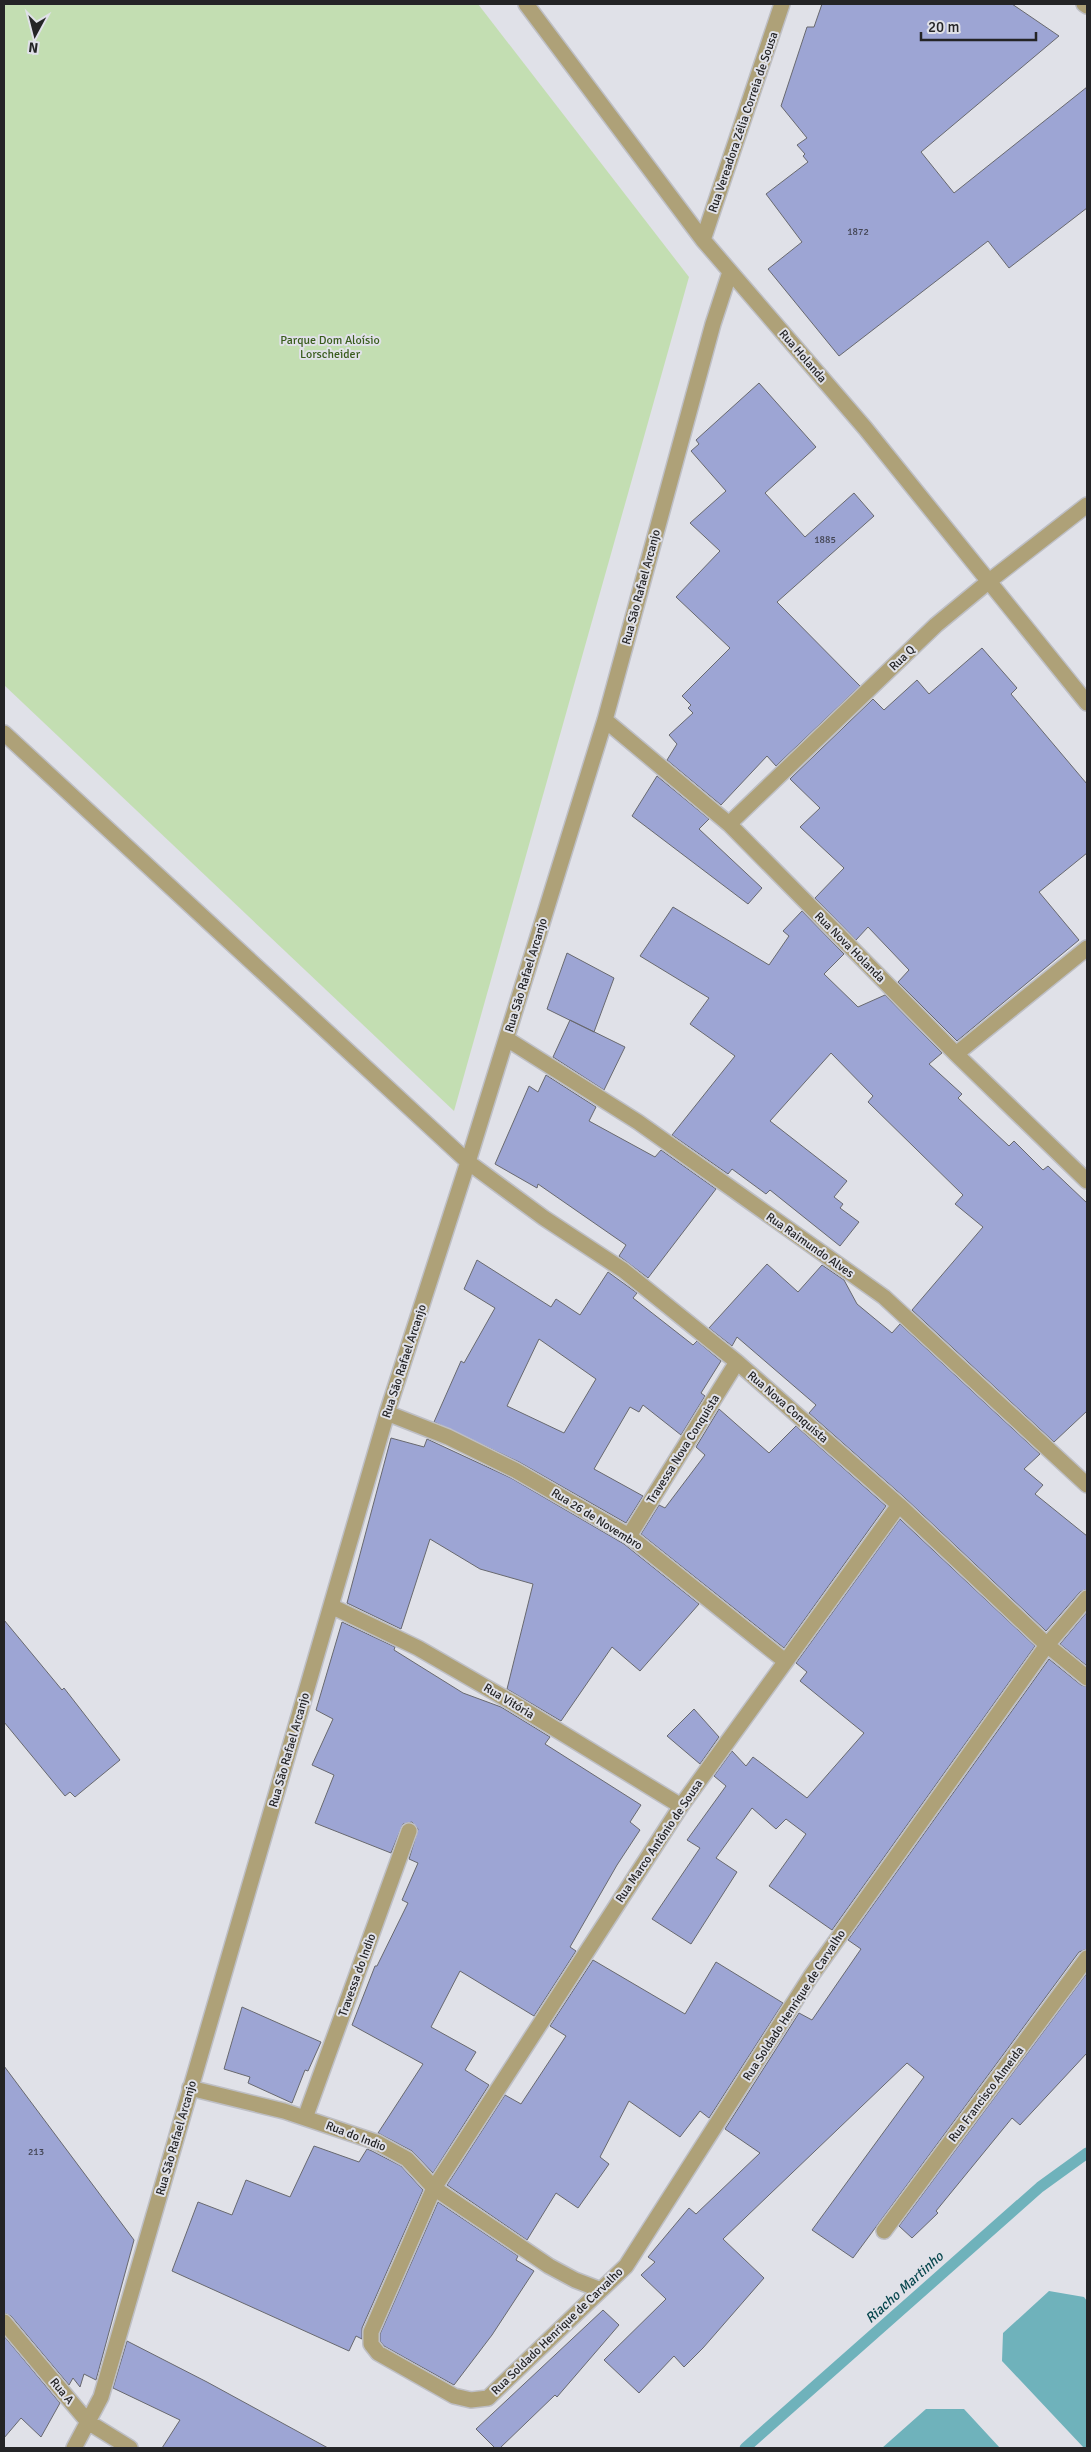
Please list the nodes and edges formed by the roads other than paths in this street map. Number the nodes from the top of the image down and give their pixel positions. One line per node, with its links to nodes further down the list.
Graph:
1 (526, 4): 3 (street, Rua Holanda)
2 (782, 4): 3 (street, Rua Vereadora Zélia Correia de Sousa)
3 (703, 240): 4 (street, Rua Holanda)
4 (730, 272): 6 (street, Rua Holanda); 8 (street, Rua São Rafael Arcanjo)
5 (1087, 505): 6 (street, Rua Q)
6 (988, 582): 7 (street, Rua Holanda); 10 (street, Rua Q)
7 (1087, 703)
8 (605, 720): 10 (street, Rua Nova Holanda); 12 (street, Rua São Rafael Arcanjo)
9 (4, 733): 14 (street, Rua Nova Conquista)
10 (729, 824): 13 (street, Rua Nova Holanda)
11 (1087, 948): 13 (street)
12 (507, 1039): 14 (street, Rua São Rafael Arcanjo); 18 (street, Rua Raimundo Alves)
13 (956, 1054): 15 (street, Rua Nova Holanda)
14 (468, 1162): 16 (street, Rua Nova Conquista); 17 (street, Rua São Rafael Arcanjo)
15 (1087, 1181)
16 (737, 1362): 19 (street, Rua Nova Conquista); 20 (street, Travessa Nova Conquista)
17 (387, 1413): 20 (street, Rua 26 de Novembro); 22 (street, Rua São Rafael Arcanjo)
18 (1087, 1485)
19 (899, 1505): 23 (street, Rua Nova Conquista); 24 (street, Rua Marco Antônio de Sousa)
20 (629, 1536): 24 (street, Rua 26 de Novembro)
21 (1087, 1598): 23 (street, Rua Soldado Henrique de Carvalho)
22 (331, 1606): 26 (street, Rua Vitória); 29 (street, Rua São Rafael Arcanjo)
23 (1046, 1645): 25 (street, Rua Nova Conquista); 33 (street, Rua Soldado Henrique de Carvalho)
24 (785, 1661): 26 (street, Rua Marco Antônio de Sousa)
25 (1087, 1678)
26 (682, 1806): 31 (street, Rua Marco Antônio de Sousa)
27 (409, 1831): 30 (street, Travessa do Indio)
28 (1087, 1958): 32 (street, Rua Francisco Almeida)
29 (190, 2088): 30 (street, Rua do Indio); 36 (street, Rua São Rafael Arcanjo)
30 (305, 2118): 31 (street, Rua do Indio)
31 (434, 2188): 33 (street, Rua do Indio); 35 (street, Rua Marco Antônio de Sousa)
32 (884, 2231)
33 (601, 2290): 35 (street, Rua Soldado Henrique de Carvalho)
34 (4, 2322): 36 (street, Rua A)
35 (488, 2398)
36 (88, 2422): 37 (street, Rua São Rafael Arcanjo); 38 (street, Rua A)
37 (74, 2448)
38 (130, 2448)

